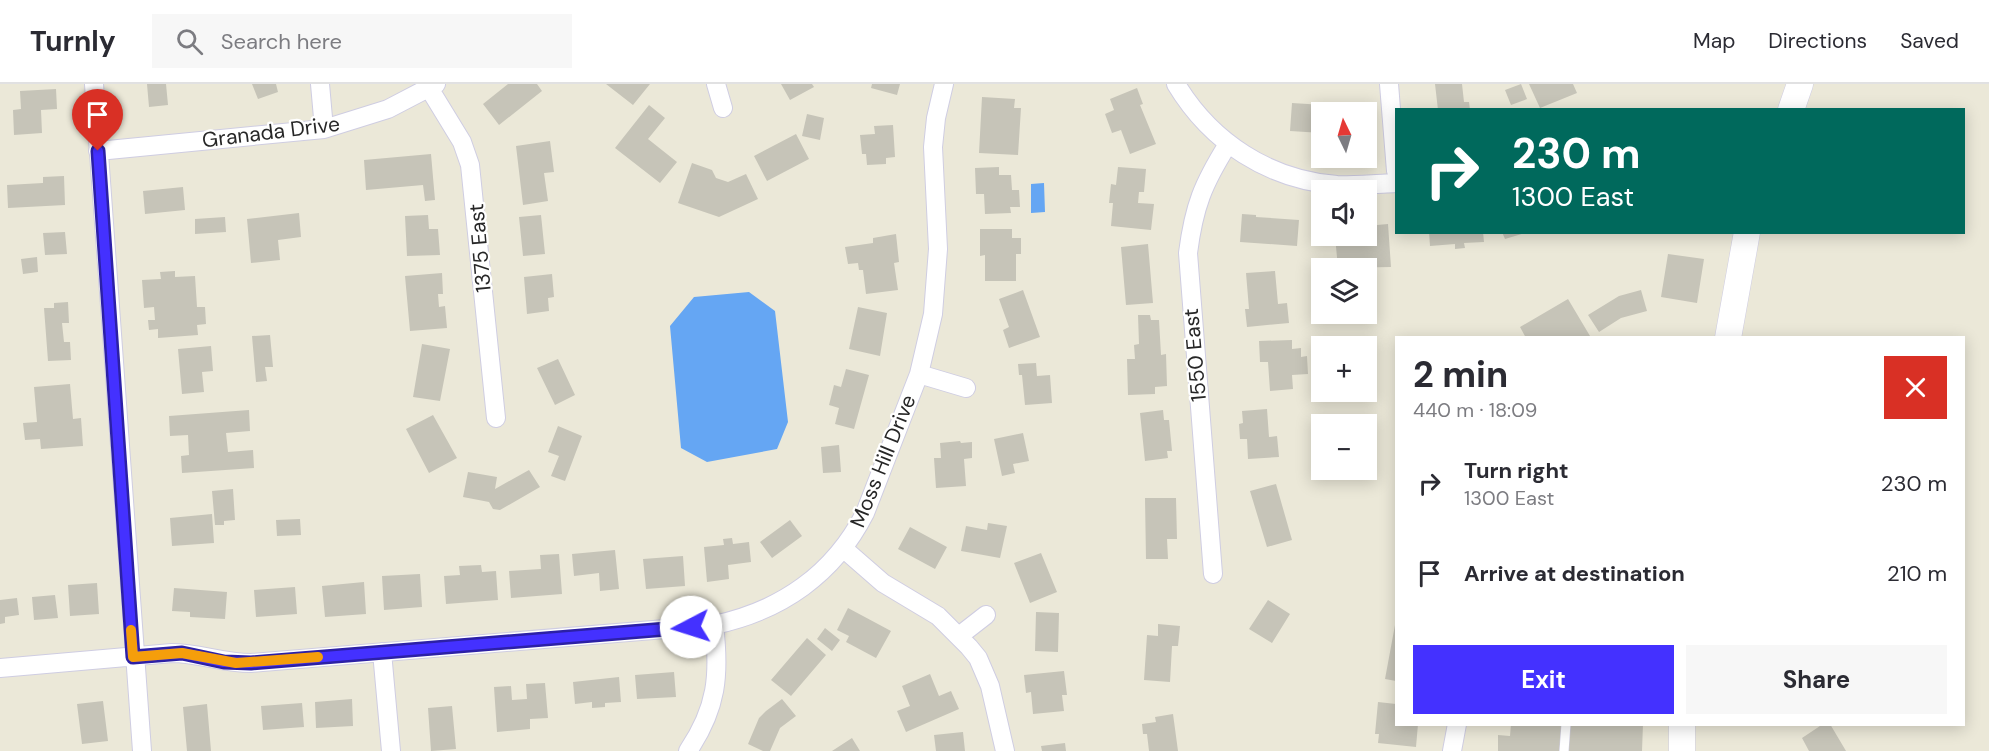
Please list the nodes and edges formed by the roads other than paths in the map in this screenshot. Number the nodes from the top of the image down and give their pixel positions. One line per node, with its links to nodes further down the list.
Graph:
1 (94, 84): 13 (street)
2 (320, 84): 11 (street)
3 (716, 84): 9 (street)
4 (944, 84): 18 (street, Moss Hill Drive)
5 (1176, 84): 12 (street)
6 (1389, 84): 14 (street)
7 (1800, 84): 10 (main road)
8 (433, 86): 11 (street, Granada Drive); 20 (street, 1375 East)
9 (723, 108)
10 (1792, 108)
11 (324, 129): 13 (street, Granada Drive)
12 (1228, 144): 15 (street); 22 (street, 1550 East)
13 (98, 151): 27 (street)
14 (1395, 159)
15 (1395, 183)
16 (1747, 234): 17 (main road)
17 (1728, 336)
18 (919, 374): 19 (street, Moss Hill Drive); 21 (street, Moss Hill Drive)
19 (966, 388)
20 (496, 418)
21 (844, 549): 24 (street, Moss Hill Drive); 25 (street)
22 (1213, 574)
23 (986, 615): 25 (street)
24 (714, 625): 26 (street, Moss Hill Drive); 32 (street)
25 (959, 636): 35 (street)
26 (382, 652): 27 (street, Moss Hill Drive); 34 (street)
27 (133, 657): 28 (street, Moss Hill Drive); 33 (street)
28 (0, 668)
29 (1457, 726): 36 (street)
30 (1566, 726): 37 (lane)
31 (1682, 726): 38 (main road)
32 (691, 750)
33 (142, 751)
34 (391, 751)
35 (1005, 751)
36 (1452, 751)
37 (1564, 751)
38 (1682, 751)

